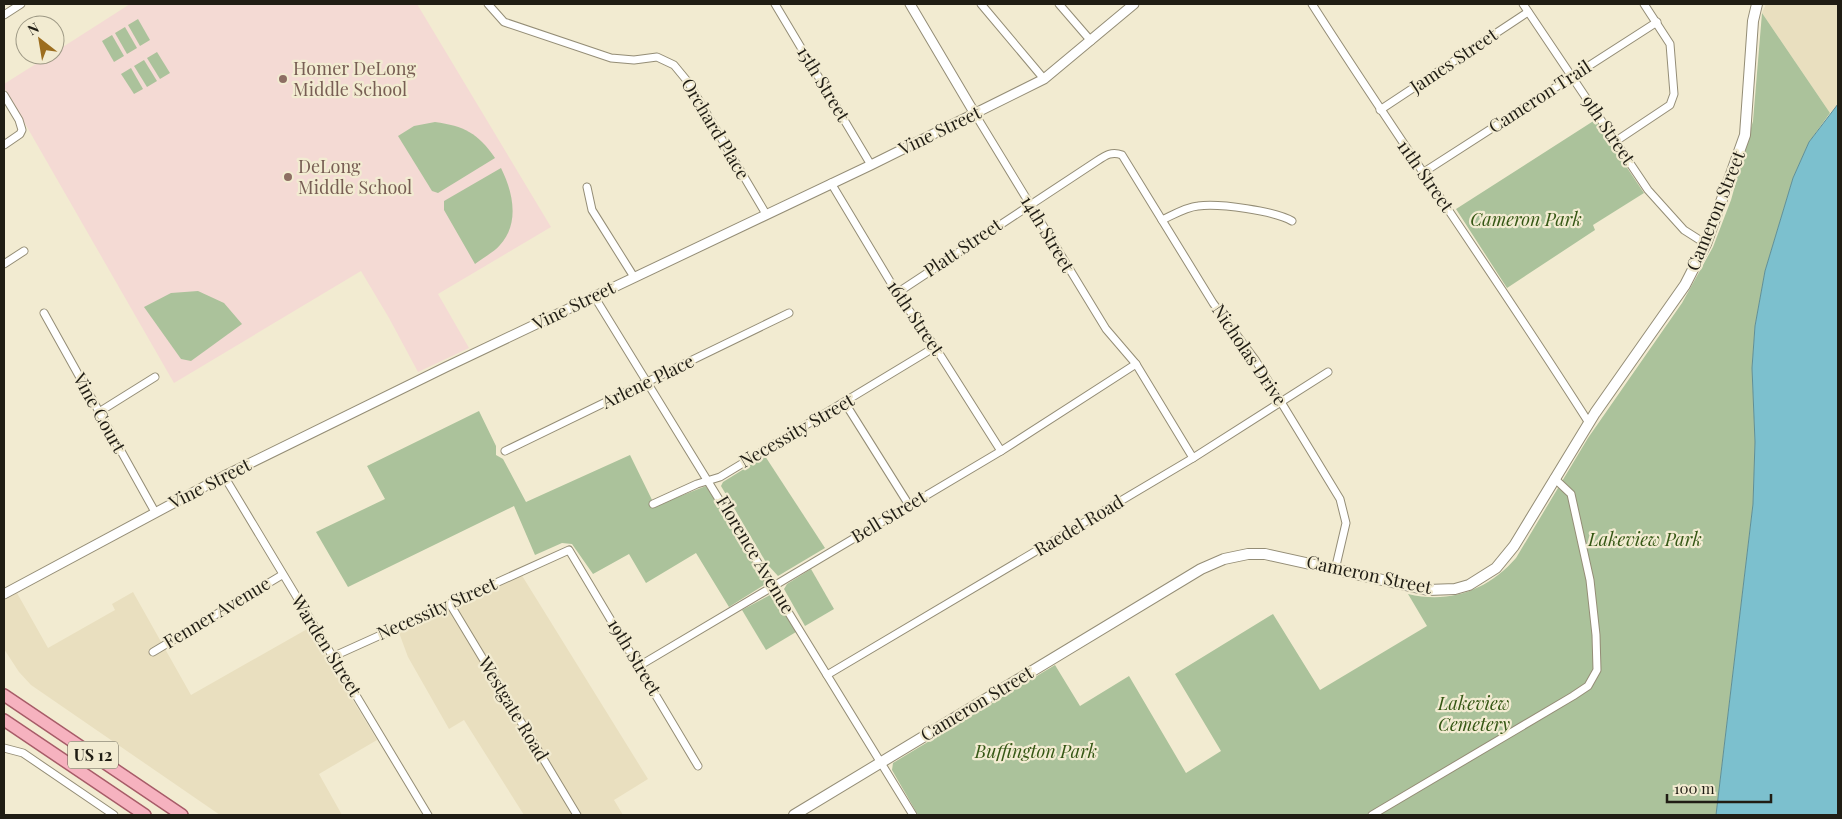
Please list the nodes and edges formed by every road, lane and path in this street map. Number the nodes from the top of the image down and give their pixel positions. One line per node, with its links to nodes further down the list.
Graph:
1 (21, 4): 13 (street)
2 (488, 4): 29 (street, Orchard Place)
3 (775, 4): 24 (street, 15th Street)
4 (910, 4): 20 (street, 14th Street)
5 (981, 4): 17 (street)
6 (1059, 4): 15 (street)
7 (1134, 4): 15 (street, Vine Street)
8 (1312, 4): 19 (street, 11th Street)
9 (1523, 4): 12 (street, 9th Street)
10 (1644, 4): 14 (street)
11 (1757, 4): 32 (main road, Cameron Street)
12 (1528, 12): 16 (street, 9th Street); 19 (street, James Street)
13 (4, 15)
14 (1657, 22): 16 (street, Cameron Trail); 21 (street)
15 (1091, 41): 17 (street, Vine Street)
16 (1573, 76): 21 (street, 9th Street); 25 (street, Cameron Trail)
17 (1044, 79): 20 (street, Vine Street)
18 (4, 95): 22 (street)
19 (1380, 110): 25 (street, 11th Street)
20 (975, 114): 24 (street, Vine Street); 28 (street, 14th Street)
21 (1616, 141): 32 (street, 9th Street)
22 (4, 145)
23 (1116, 153): 28 (street, Platt Street); 30 (street, Nicholas Drive)
24 (872, 165): 26 (street, Vine Street)
25 (1424, 172): 48 (street, 11th Street)
26 (831, 183): 29 (street, Vine Street); 36 (street, 16th Street)
27 (587, 186): 35 (street)
28 (1029, 204): 36 (street, Platt Street); 41 (street, 14th Street)
29 (766, 214): 35 (street, Vine Street)
30 (1162, 220): 31 (street); 45 (street, Nicholas Drive)
31 (1292, 221)
32 (1706, 244): 48 (main road, Cameron Street)
33 (24, 251): 34 (street)
34 (4, 264)
35 (634, 277): 37 (street, Vine Street)
36 (897, 293): 40 (street, 16th Street)
37 (594, 296): 44 (street, Florence Avenue); 52 (street, Vine Street)
38 (44, 313): 47 (street, Vine Court)
39 (790, 313): 44 (street, Arlene Place)
40 (935, 348): 46 (street, Necessity Street); 50 (street, 16th Street)
41 (1136, 364): 50 (street, Bell Street); 51 (street, 14th Street)
42 (1328, 372): 45 (street, Raedel Road)
43 (155, 377): 47 (street)
44 (649, 382): 49 (street, Arlene Place); 54 (street, Florence Avenue)
45 (1281, 402): 51 (street, Raedel Road); 59 (street, Nicholas Drive)
46 (846, 403): 54 (street, Necessity Street); 56 (street)
47 (99, 412): 57 (street, Vine Court)
48 (1589, 423): 53 (main road, Cameron Street)
49 (505, 450)
50 (1000, 451): 56 (street, Bell Street)
51 (1193, 458): 67 (street, Raedel Road)
52 (224, 476): 57 (street, Vine Street); 60 (street, Warden Street)
53 (1554, 478): 59 (main road, Cameron Street); 84 (street)
54 (708, 480): 55 (street, Necessity Street); 61 (street, Florence Avenue)
55 (653, 504)
56 (909, 505): 61 (street, Bell Street)
57 (155, 512): 62 (street, Vine Street)
58 (569, 550): 63 (street, Necessity Street); 66 (street, 19th Street)
59 (1335, 570): 75 (main road, Cameron Street)
60 (282, 575): 64 (street, Fenner Avenue); 65 (street, Warden Street)
61 (774, 586): 66 (street, Bell Street); 67 (street, Florence Avenue)
62 (4, 594)
63 (450, 604): 65 (street, Necessity Street); 82 (street, Westgate Road)
64 (153, 652)
65 (332, 657): 81 (street, Warden Street)
66 (639, 666): 76 (street, 19th Street)
67 (827, 675): 75 (street, Florence Avenue)
68 (4, 690): 71 (main road)
69 (4, 695): 71 (main road, US 12)
70 (4, 705): 72 (main road)
71 (22, 707): 72 (main road, US 12)
72 (40, 719): 80 (main road, US 12)
73 (4, 720): 79 (main road, US 12)
74 (4, 748): 78 (street)
75 (881, 763): 77 (main road, Cameron Street); 83 (street, Florence Avenue)
76 (698, 766)
77 (797, 814)
78 (114, 815)
79 (145, 815)
80 (182, 815)
81 (428, 815)
82 (577, 815)
83 (914, 815)
84 (1372, 815)

